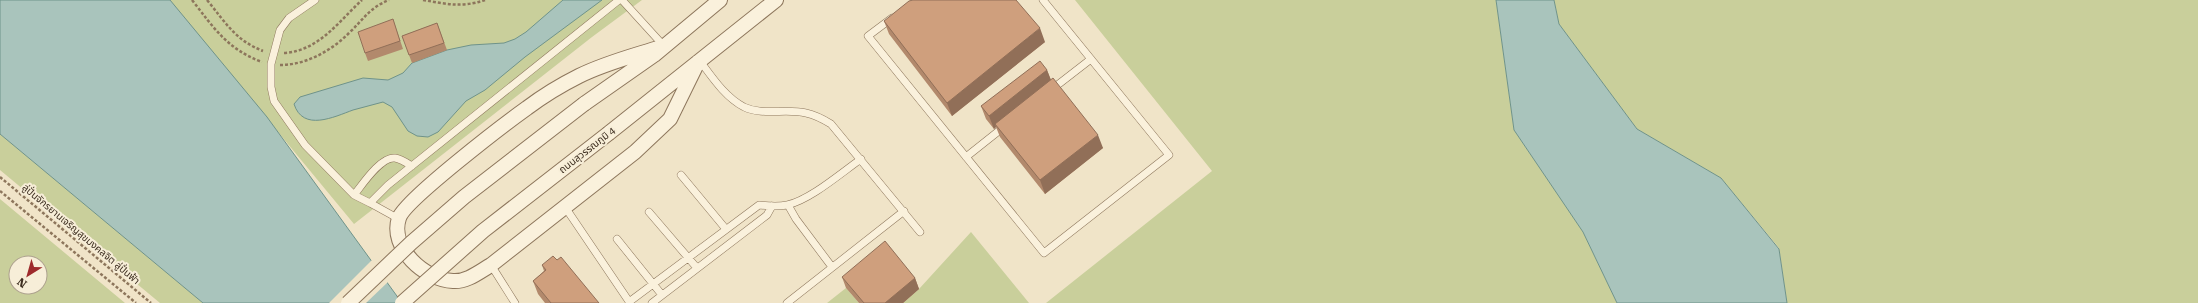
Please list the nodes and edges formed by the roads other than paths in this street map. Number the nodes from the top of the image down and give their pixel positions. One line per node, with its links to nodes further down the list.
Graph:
1 (315, 0): 16 (lane)
2 (621, 0): 7 (lane); 14 (lane)
3 (720, 0): 7 (street)
4 (776, 0): 9 (street, ถนนสุวรรณภูมิ 4)
5 (1043, 0): 8 (lane)
6 (898, 14): 12 (lane)
7 (662, 46): 23 (street); 34 (street, bridge)
8 (1091, 59): 10 (lane); 12 (lane)
9 (699, 61): 13 (lane); 20 (street); 35 (street, ถนนสุวรรณภูมิ 4, bridge)
10 (1047, 93)
11 (1010, 123): 12 (lane)
12 (966, 157)
13 (861, 159): 18 (lane); 21 (lane)
14 (412, 166): 16 (lane); 17 (lane)
15 (681, 175): 24 (lane)
16 (354, 195): 17 (lane)
17 (370, 203): 23 (lane)
18 (788, 205): 19 (lane); 29 (lane)
19 (772, 206): 24 (lane); 30 (lane)
20 (565, 207): 28 (street); 33 (lane)
21 (904, 211): 25 (lane); 29 (lane)
22 (649, 212): 27 (lane)
23 (398, 219): 28 (street)
24 (725, 228): 27 (lane)
25 (920, 232)
26 (617, 239): 31 (lane)
27 (688, 257): 30 (lane); 31 (lane)
28 (491, 265): 36 (lane)
29 (832, 267): 38 (lane)
30 (697, 268): 32 (lane)
31 (652, 284): 32 (lane); 33 (lane)
32 (662, 295): 37 (lane)
33 (630, 302)
34 (348, 303)
35 (402, 303)
36 (515, 303)
37 (652, 303)
38 (787, 303)

